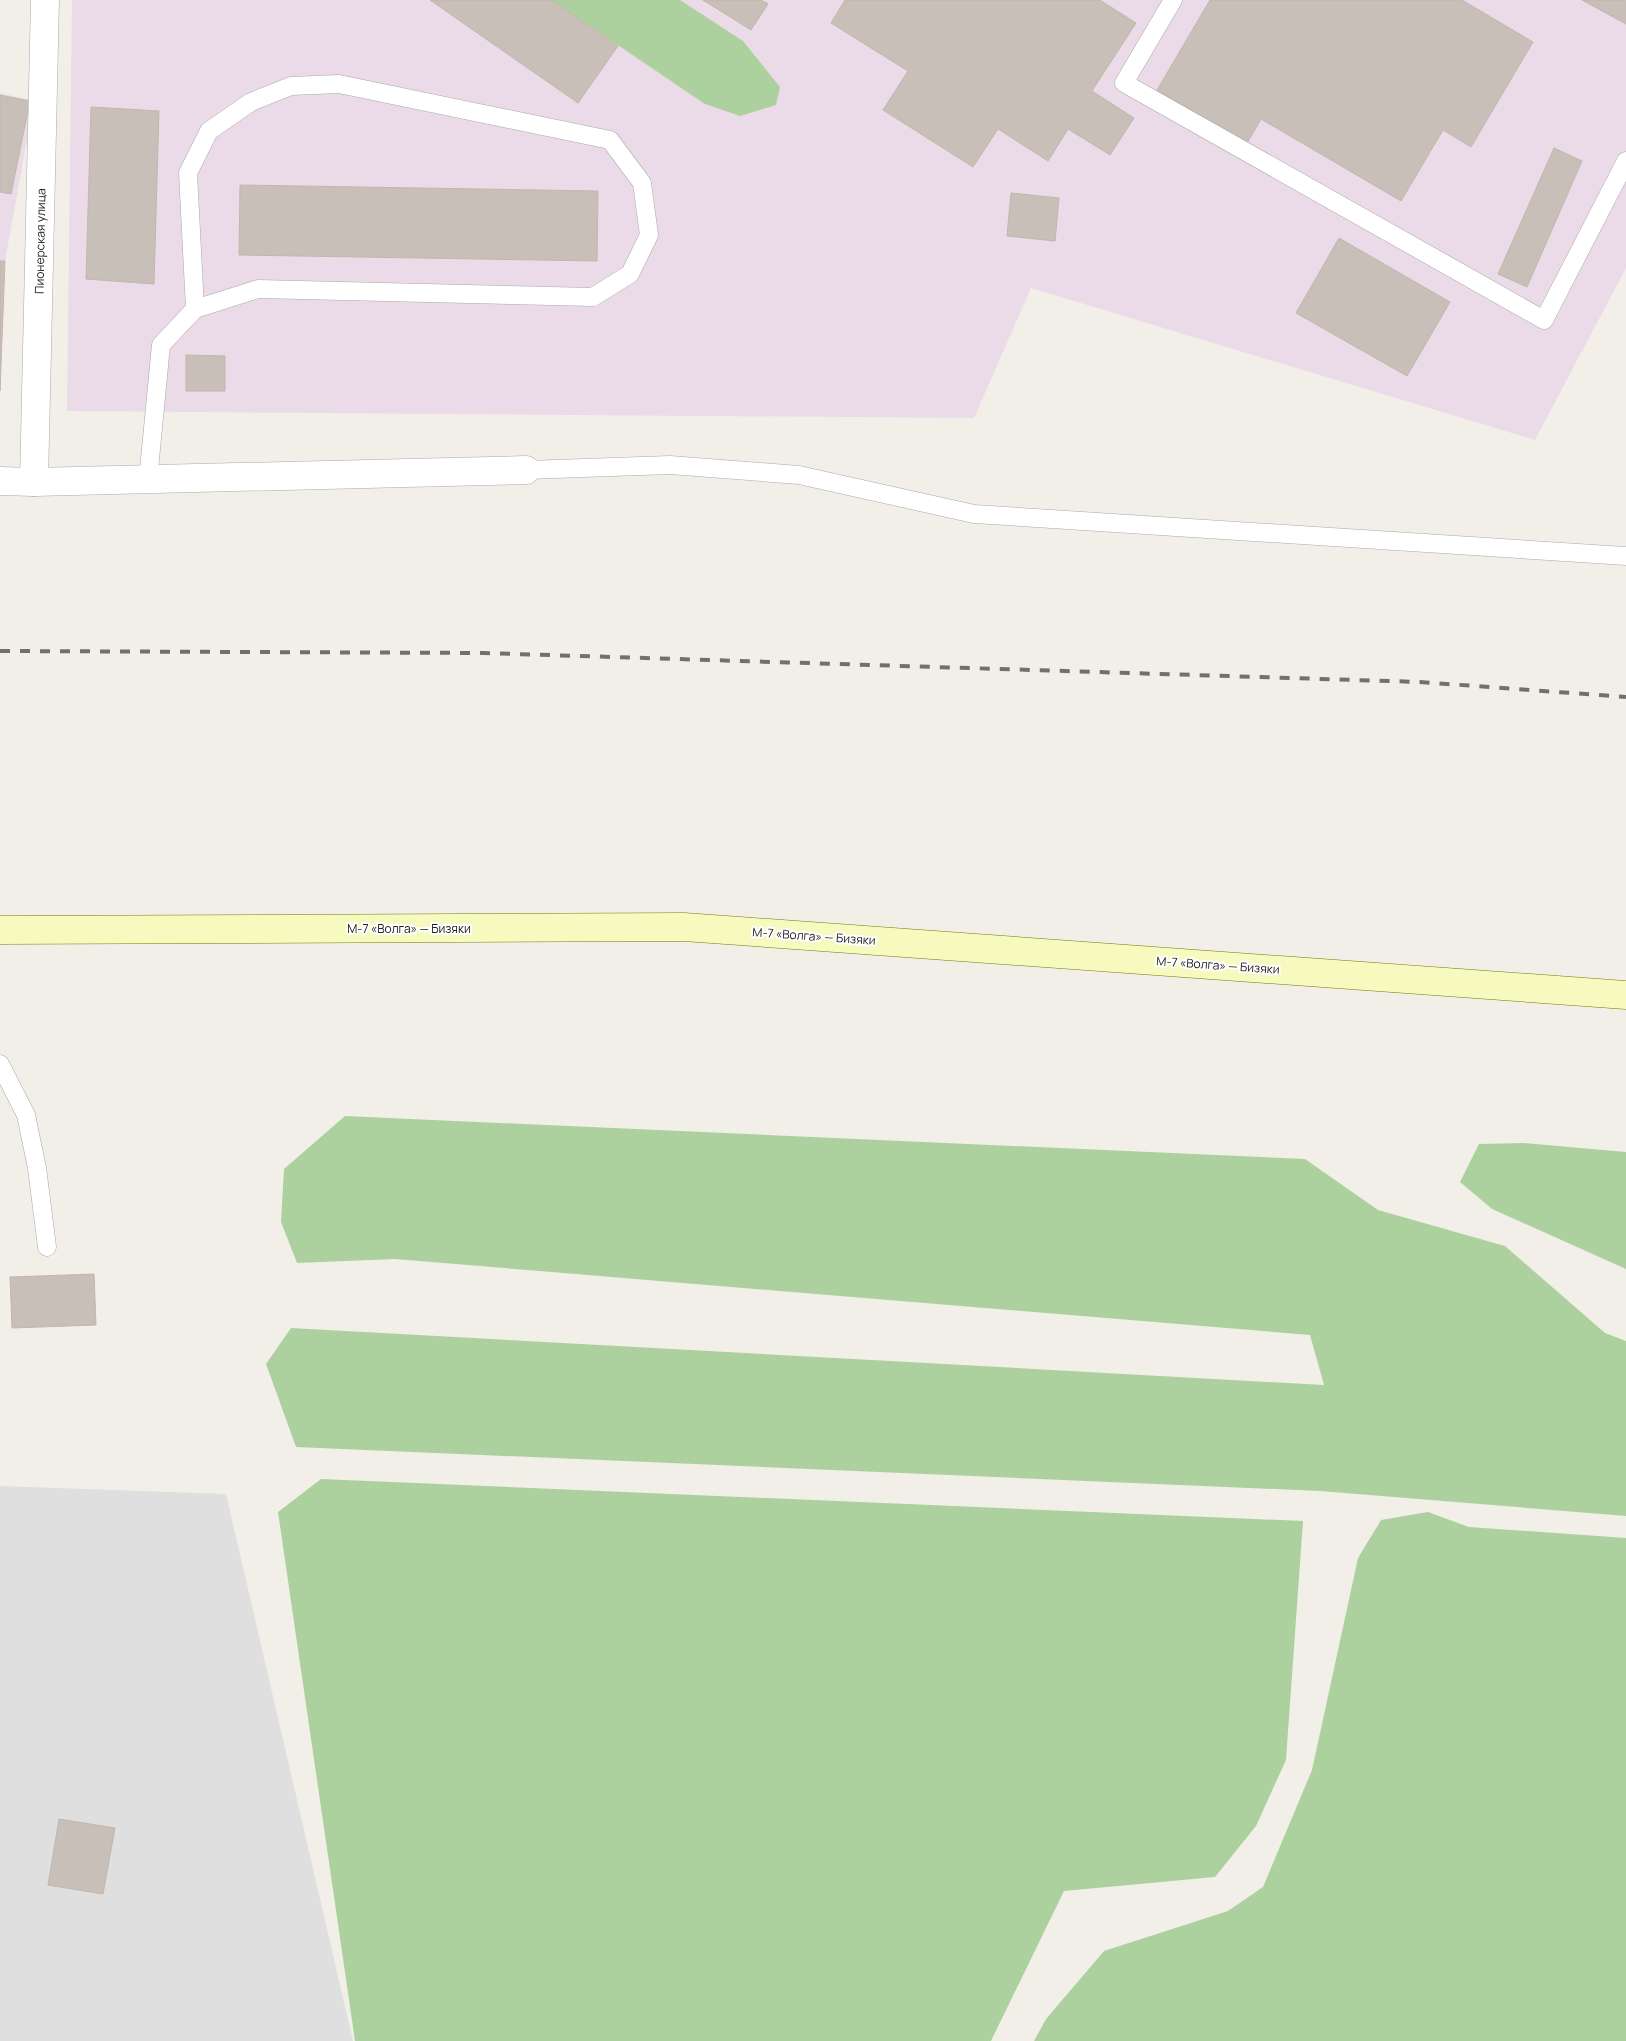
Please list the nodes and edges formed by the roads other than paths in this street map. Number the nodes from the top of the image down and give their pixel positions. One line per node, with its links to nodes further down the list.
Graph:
1 (46, 0): 8 (street, Пионерская улица)
2 (1173, 0): 3 (lane)
3 (1626, 161)
4 (194, 309): 4 (lane); 6 (lane)
5 (526, 470): 6 (street); 9 (lane)
6 (148, 480): 8 (street)
7 (0, 481): 8 (street)
8 (34, 482)
9 (1626, 556)
10 (0, 930): 11 (main road, М-7 «Волга» — Бизяки)
11 (1626, 995)
12 (0, 1064): 13 (lane)
13 (47, 1247)

